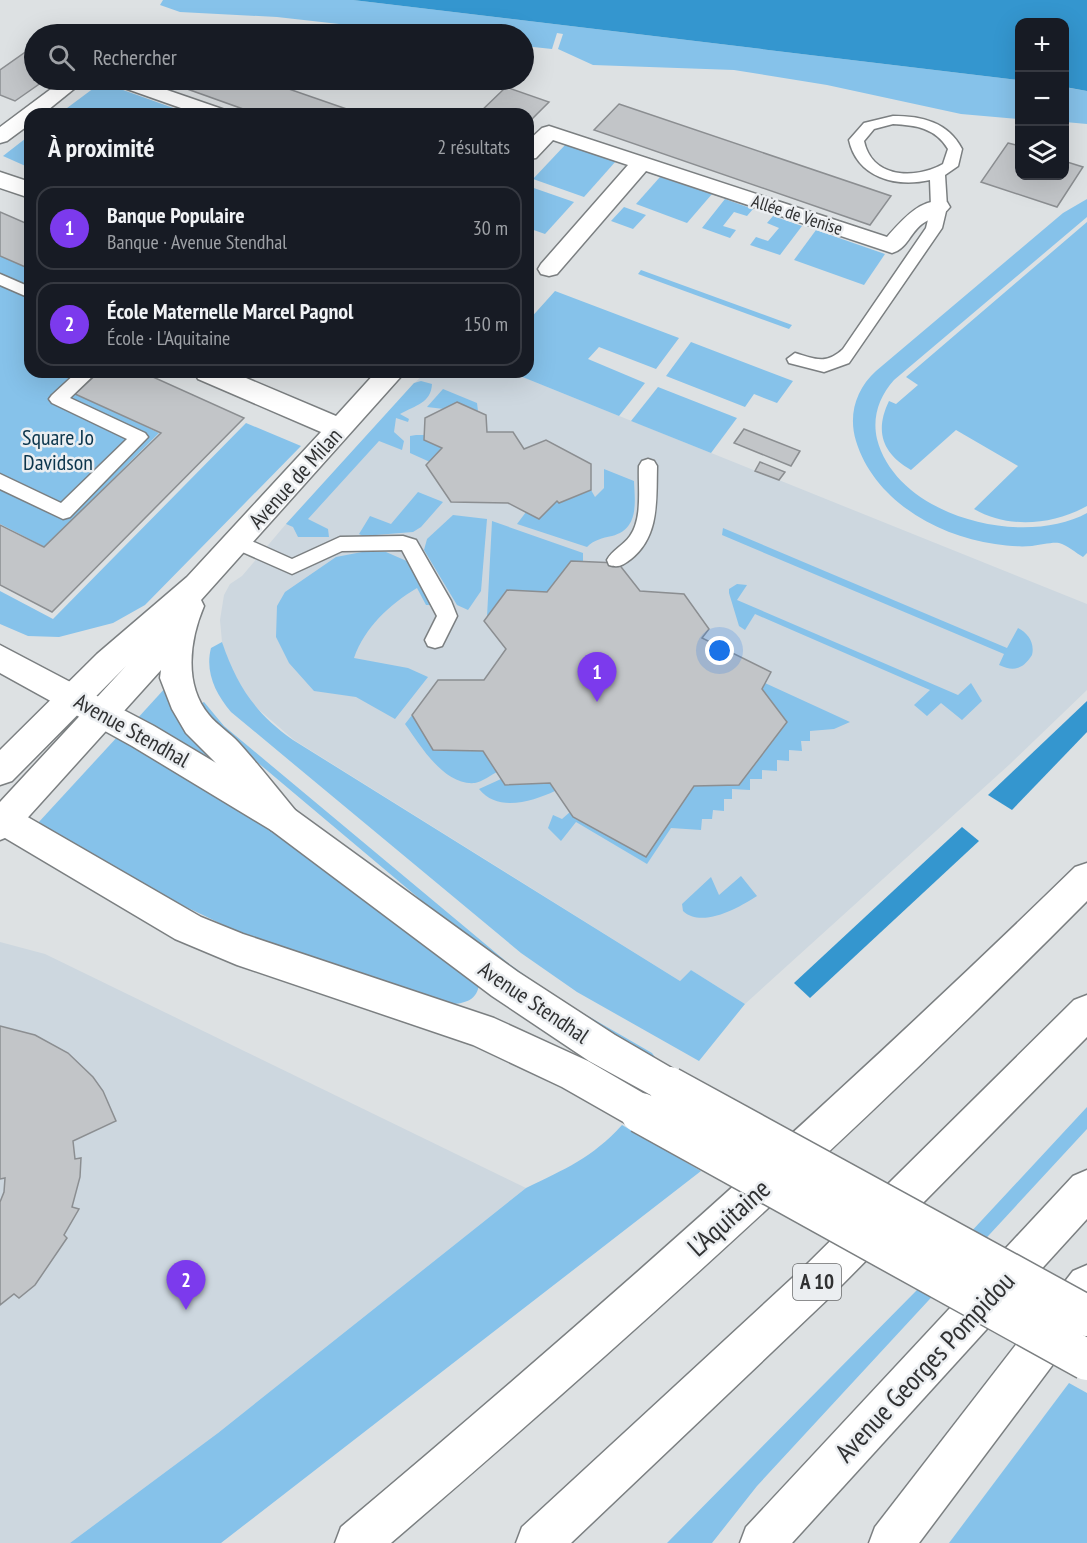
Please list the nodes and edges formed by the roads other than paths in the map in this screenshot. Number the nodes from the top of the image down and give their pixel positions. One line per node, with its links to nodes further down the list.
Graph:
1 (62, 90): 3 (street)
2 (149, 90): 4 (street)
3 (38, 108)
4 (201, 108)
5 (24, 119): 6 (street)
6 (0, 137)
7 (534, 147): 8 (street, Allée de Venise)
8 (642, 162): 12 (street, Allée de Venise); 13 (street)
9 (937, 174): 9 (lane); 12 (lane)
10 (0, 179): 11 (main road)
11 (24, 189)
12 (939, 207): 16 (lane)
13 (549, 269)
14 (0, 279): 15 (lane)
15 (24, 290)
16 (795, 359)
17 (81, 378): 22 (lane)
18 (221, 378): 20 (main road)
19 (386, 378): 20 (main road, Avenue de Milan)
20 (339, 429): 23 (main road, Avenue de Milan)
21 (648, 466): 24 (lane)
22 (0, 481)
23 (238, 542): 25 (main road, Avenue de Milan); 27 (lane)
24 (616, 560)
25 (198, 585): 26 (main road, Avenue de Milan); 29 (main road, Avenue de Milan)
26 (178, 630): 30 (main road, Avenue de Milan); 32 (main road)
27 (435, 640)
28 (0, 658): 29 (main road, Avenue Stendhal)
29 (72, 697): 30 (main road, Avenue Stendhal); 31 (main road, Avenue de Milan)
30 (103, 714): 32 (main road, Avenue Stendhal); 33 (main road, Avenue de Milan)
31 (0, 771)
32 (283, 820): 38 (main road, Avenue Stendhal, bridge)
33 (1, 821): 39 (main road, Avenue Stendhal, bridge)
34 (1087, 878): 40 (main road, L'Aquitaine)
35 (1087, 1012): 41 (main road, A 10)
36 (1087, 1190): 42 (main road, Avenue Georges Pompidou)
37 (1087, 1286): 43 (main road)
38 (1087, 1316)
39 (1087, 1360)
40 (357, 1543)
41 (538, 1543)
42 (762, 1543)
43 (891, 1543)

